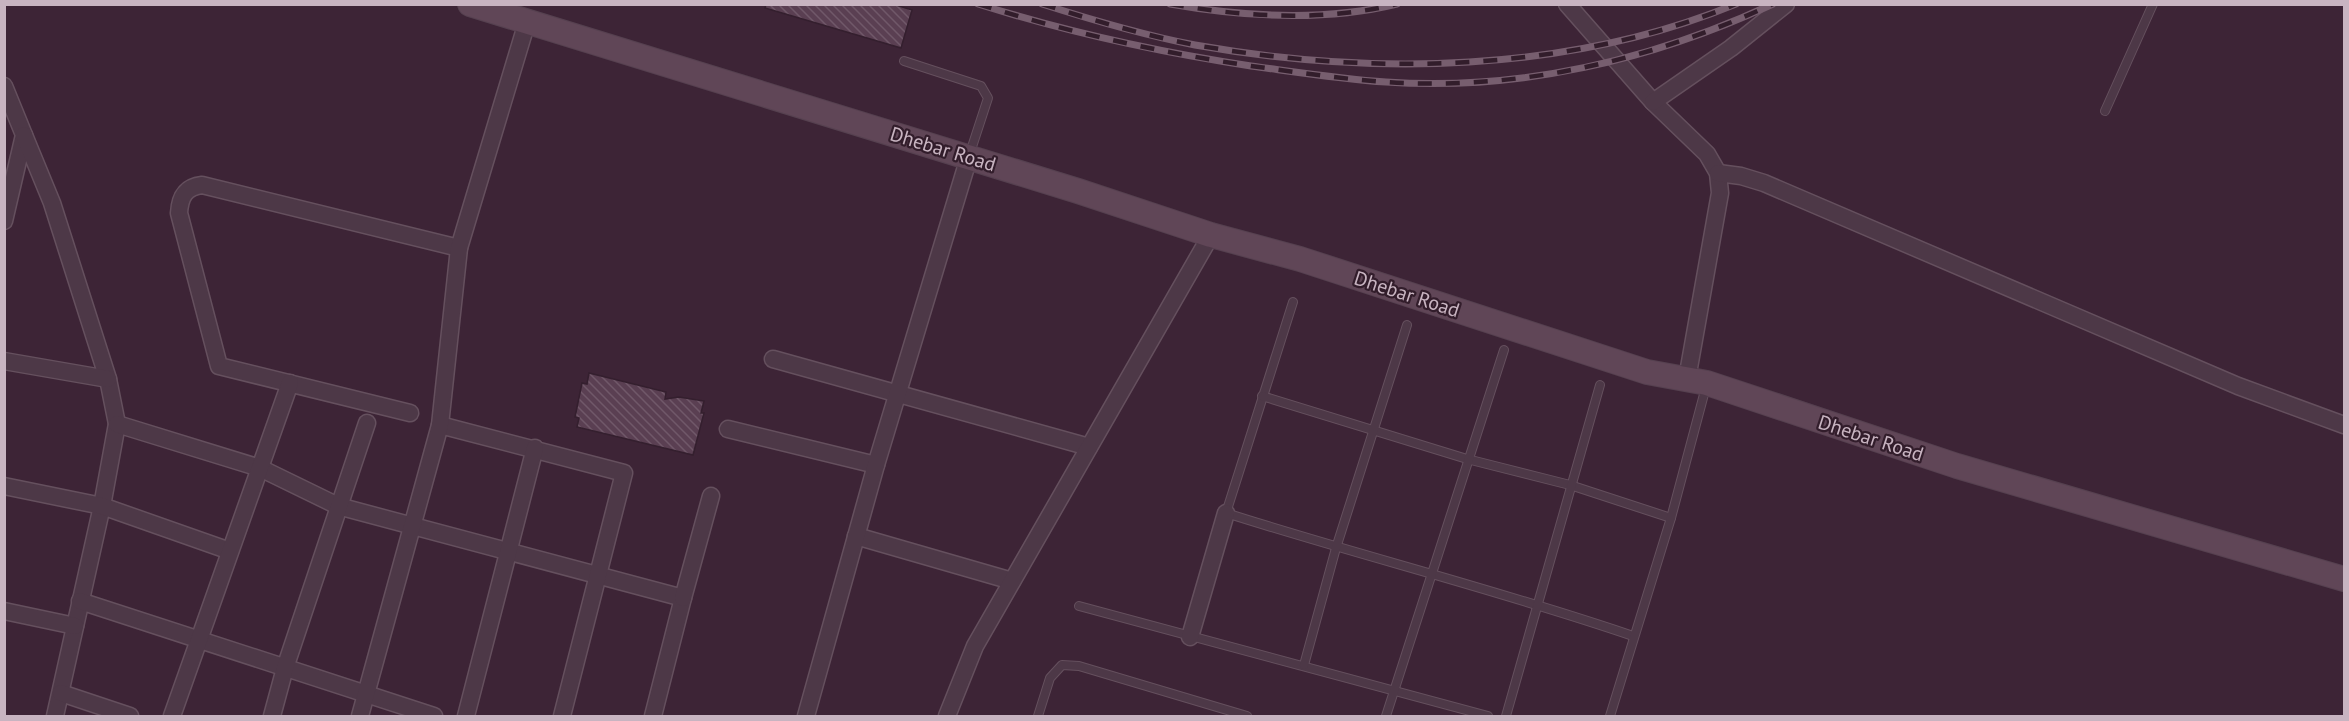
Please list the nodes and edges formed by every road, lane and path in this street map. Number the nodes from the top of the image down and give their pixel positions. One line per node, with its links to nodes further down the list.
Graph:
1 (470, 4): 5 (street, Dhebar Road)
2 (1567, 4): 8 (street)
3 (1786, 4): 8 (street)
4 (2153, 4): 9 (lane)
5 (527, 22): 11 (street, Dhebar Road); 15 (street)
6 (904, 61): 11 (lane)
7 (4, 86): 10 (street)
8 (1653, 102): 12 (street)
9 (2105, 111)
10 (24, 135): 13 (street); 21 (street)
11 (969, 157): 14 (street, Dhebar Road); 25 (street)
12 (1718, 173): 22 (street); 31 (street)
13 (4, 221)
14 (1210, 235): 22 (street, Dhebar Road); 34 (street)
15 (459, 248): 23 (street); 30 (street)
16 (1293, 302): 26 (lane)
17 (1407, 325): 33 (lane)
18 (1504, 350): 36 (lane)
19 (772, 359): 25 (street)
20 (4, 361): 21 (street)
21 (108, 379): 29 (street)
22 (1697, 381): 45 (lane); 53 (street, Dhebar Road)
23 (290, 383): 27 (street); 38 (street)
24 (1600, 385): 39 (lane)
25 (897, 396): 34 (street); 37 (street)
26 (1262, 396): 33 (lane); 44 (lane)
27 (410, 412)
28 (367, 423): 43 (street)
29 (117, 424): 38 (street); 42 (street)
30 (440, 424): 35 (street); 46 (street)
31 (2344, 425)
32 (728, 429): 37 (street)
33 (1373, 429): 36 (lane); 48 (lane)
34 (1089, 447): 54 (street)
35 (535, 448): 49 (street); 52 (street)
36 (1467, 459): 39 (lane); 51 (lane)
37 (876, 465): 47 (street)
38 (260, 468): 43 (street); 50 (street)
39 (1570, 485): 45 (lane); 57 (lane)
40 (4, 486): 42 (street)
41 (711, 496): 55 (street)
42 (102, 506): 50 (street); 56 (street)
43 (338, 506): 46 (street); 65 (street)
44 (1226, 513): 48 (lane); 62 (street)
45 (1671, 518): 61 (lane)
46 (411, 527): 49 (street); 68 (street)
47 (856, 536): 54 (street); 78 (street)
48 (1336, 548): 51 (lane); 64 (lane)
49 (509, 550): 52 (street); 75 (street)
50 (230, 551): 63 (street)
51 (1432, 573): 57 (lane); 66 (lane)
52 (597, 576): 55 (street); 76 (street)
53 (2344, 579)
54 (1012, 581): 79 (street)
55 (683, 598): 77 (street)
56 (80, 601): 60 (street); 63 (street)
57 (1538, 604): 61 (lane); 84 (lane)
58 (1079, 606): 62 (lane)
59 (4, 611): 60 (street)
60 (75, 626): 67 (street)
61 (1632, 636): 85 (lane)
62 (1190, 637): 64 (lane)
63 (197, 641): 65 (street); 71 (street)
64 (1304, 665): 66 (lane)
65 (285, 668): 68 (street); 72 (street)
66 (1396, 691): 82 (lane); 83 (lane)
67 (61, 693): 69 (street); 70 (street)
68 (366, 694): 73 (street); 74 (street)
69 (55, 717)
70 (130, 717)
71 (172, 717)
72 (272, 717)
73 (360, 717)
74 (434, 717)
75 (466, 717)
76 (562, 717)
77 (653, 717)
78 (806, 717)
79 (947, 717)
80 (1038, 717): 81 (lane)
81 (1247, 717)
82 (1386, 717)
83 (1488, 717)
84 (1506, 717)
85 (1610, 717)

